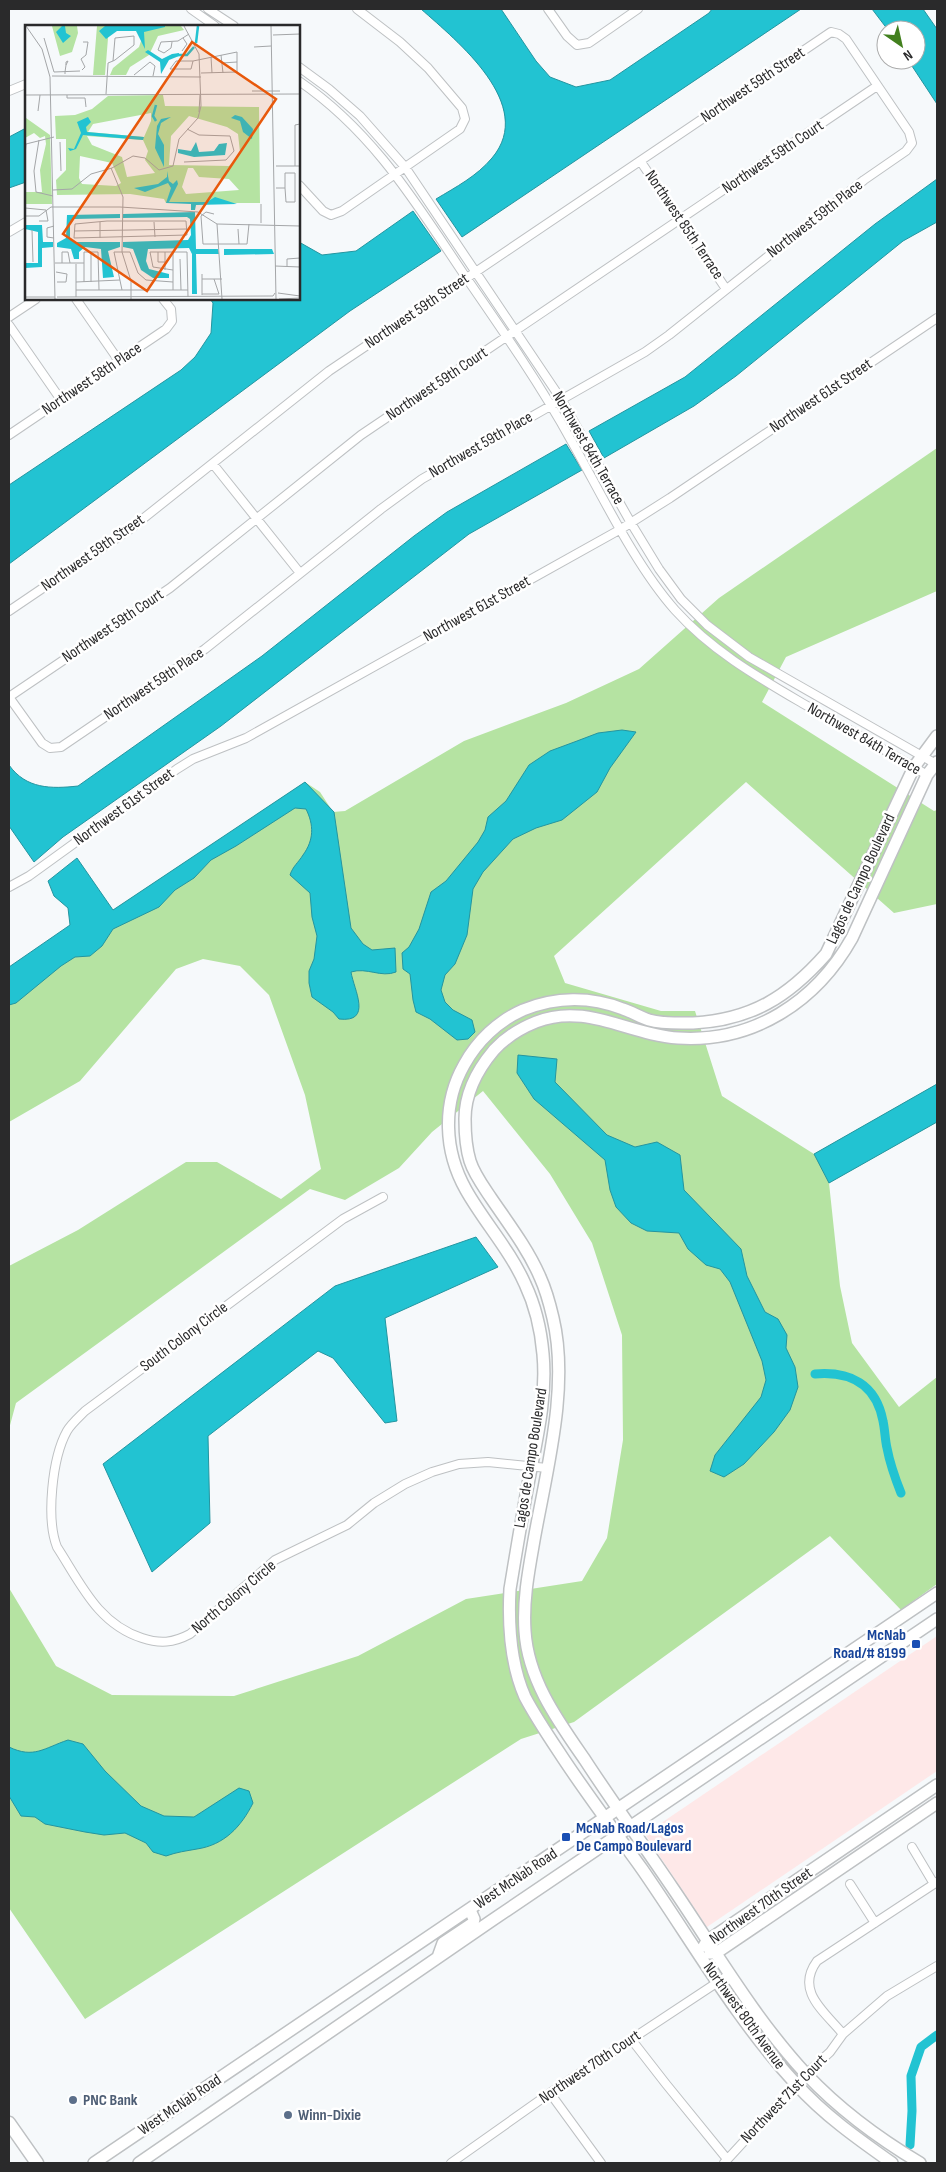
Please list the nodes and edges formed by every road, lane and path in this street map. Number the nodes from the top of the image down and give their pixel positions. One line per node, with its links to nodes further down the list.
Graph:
1 (191, 9): 6 (street)
2 (208, 9): 7 (street)
3 (357, 9): 14 (street)
4 (548, 9): 5 (street)
5 (636, 9)
6 (214, 25)
7 (232, 25)
8 (300, 68): 14 (street, Northwest 84th Terrace)
9 (300, 82): 15 (street, Northwest 84th Terrace)
10 (25, 84): 12 (street)
11 (877, 86): 13 (street, Northwest 59th Street); 17 (street, Northwest 59th Court); 22 (street, Northwest 59th Place)
12 (9, 91)
13 (641, 162): 17 (street, Northwest 85th Terrace); 20 (street, Northwest 59th Street)
14 (405, 167): 15 (street); 20 (street, Northwest 84th Terrace)
15 (396, 174): 16 (street); 21 (street, Northwest 84th Terrace)
16 (300, 186)
17 (680, 220): 22 (street, Northwest 85th Terrace); 29 (street, Northwest 59th Court)
18 (25, 223): 19 (street)
19 (9, 232)
20 (476, 270): 21 (street, Northwest 59th Street); 29 (street, Northwest 84th Terrace)
21 (466, 277): 30 (street, Northwest 84th Terrace); 36 (street, Northwest 59th Street)
22 (726, 289): 32 (street, Northwest 59th Place)
23 (34, 300): 26 (street)
24 (77, 300): 31 (street)
25 (164, 300): 31 (street, Northwest 58th Place)
26 (9, 317)
27 (937, 318): 38 (street, Northwest 61st Street)
28 (9, 325): 33 (street)
29 (515, 331): 30 (street, Northwest 59th Court); 32 (street, Northwest 84th Terrace)
30 (507, 337): 34 (street, Northwest 84th Terrace); 37 (street, Northwest 59th Court)
31 (119, 361): 33 (street, Northwest 58th Place)
32 (561, 399): 34 (street, Northwest 59th Place); 38 (street, Northwest 84th Terrace)
33 (61, 400): 35 (street, Northwest 58th Place)
34 (550, 405): 39 (street, Northwest 84th Terrace); 40 (street, Northwest 59th Place)
35 (9, 435)
36 (213, 464): 37 (street); 41 (street, Northwest 59th Street)
37 (257, 519): 40 (street); 42 (street, Northwest 59th Court)
38 (631, 523): 39 (street, Northwest 61st Street); 44 (street, Northwest 84th Terrace)
39 (621, 529): 46 (street, Northwest 84th Terrace); 48 (street, Northwest 61st Street)
40 (300, 573): 42 (street, Northwest 59th Place)
41 (9, 611)
42 (9, 697)
43 (937, 736): 44 (street, Lagos de Campo Boulevard)
44 (922, 756): 45 (street, Northwest 84th Terrace); 46 (street, Lagos de Campo Boulevard)
45 (936, 763): 47 (street, Lagos de Campo Boulevard)
46 (914, 767): 47 (street, Northwest 84th Terrace); 50 (street, Lagos de Campo Boulevard)
47 (927, 775): 49 (street, Lagos de Campo Boulevard)
48 (9, 887)
49 (468, 1152): 50 (street); 53 (street, Lagos de Campo Boulevard)
50 (458, 1172): 52 (street, Lagos de Campo Boulevard)
51 (383, 1197): 54 (street, South Colony Circle)
52 (532, 1467): 53 (street, North Colony Circle); 54 (street, North Colony Circle); 55 (street, Lagos de Campo Boulevard)
53 (547, 1468): 56 (street, Lagos de Campo Boulevard)
54 (52, 1522)
55 (519, 1534): 56 (street); 62 (street, Lagos de Campo Boulevard)
56 (534, 1536): 61 (street, Lagos de Campo Boulevard)
57 (937, 1593): 61 (street, West McNab Road)
58 (937, 1619): 63 (street, West McNab Road)
59 (937, 1785): 70 (street, Northwest 70th Street)
60 (937, 1803): 71 (street, Northwest 70th Street)
61 (618, 1810): 62 (street, West McNab Road); 63 (street, Northwest 80th Avenue)
62 (605, 1819): 64 (street, Northwest 80th Avenue); 68 (street, West McNab Road)
63 (630, 1826): 64 (street, West McNab Road); 70 (street, Northwest 80th Avenue)
64 (618, 1835): 72 (street, Northwest 80th Avenue); 73 (street, West McNab Road)
65 (912, 1847): 66 (street)
66 (936, 1883): 69 (street)
67 (850, 1884): 69 (street)
68 (470, 1910): 73 (street); 85 (street, West McNab Road)
69 (875, 1923): 77 (street)
70 (708, 1941): 71 (street, Northwest 80th Avenue); 72 (street, Northwest 70th Street)
71 (716, 1953): 72 (street, Northwest 70th Street); 75 (street, Northwest 80th Avenue)
72 (699, 1954): 76 (street, Northwest 80th Avenue)
73 (438, 1957): 86 (street, West McNab Road)
74 (937, 1966): 77 (street, Northwest 71st Court)
75 (730, 1974): 76 (street, Northwest 70th Court); 79 (street, Northwest 80th Avenue)
76 (718, 1982): 78 (street, Northwest 70th Court); 80 (street, Northwest 80th Avenue)
77 (843, 2034): 79 (street, Northwest 71st Court)
78 (632, 2039): 81 (street, Northwest 70th Court); 83 (street)
79 (806, 2074): 80 (street, Northwest 71st Court); 90 (street, Northwest 80th Avenue)
80 (796, 2084): 83 (street, Northwest 71st Court); 89 (street, Northwest 80th Avenue)
81 (550, 2093): 87 (street, Northwest 70th Court); 88 (street)
82 (9, 2123): 84 (main road)
83 (725, 2161)
84 (37, 2163)
85 (94, 2163)
86 (139, 2163)
87 (450, 2163)
88 (601, 2163)
89 (892, 2163)
90 (920, 2163)

